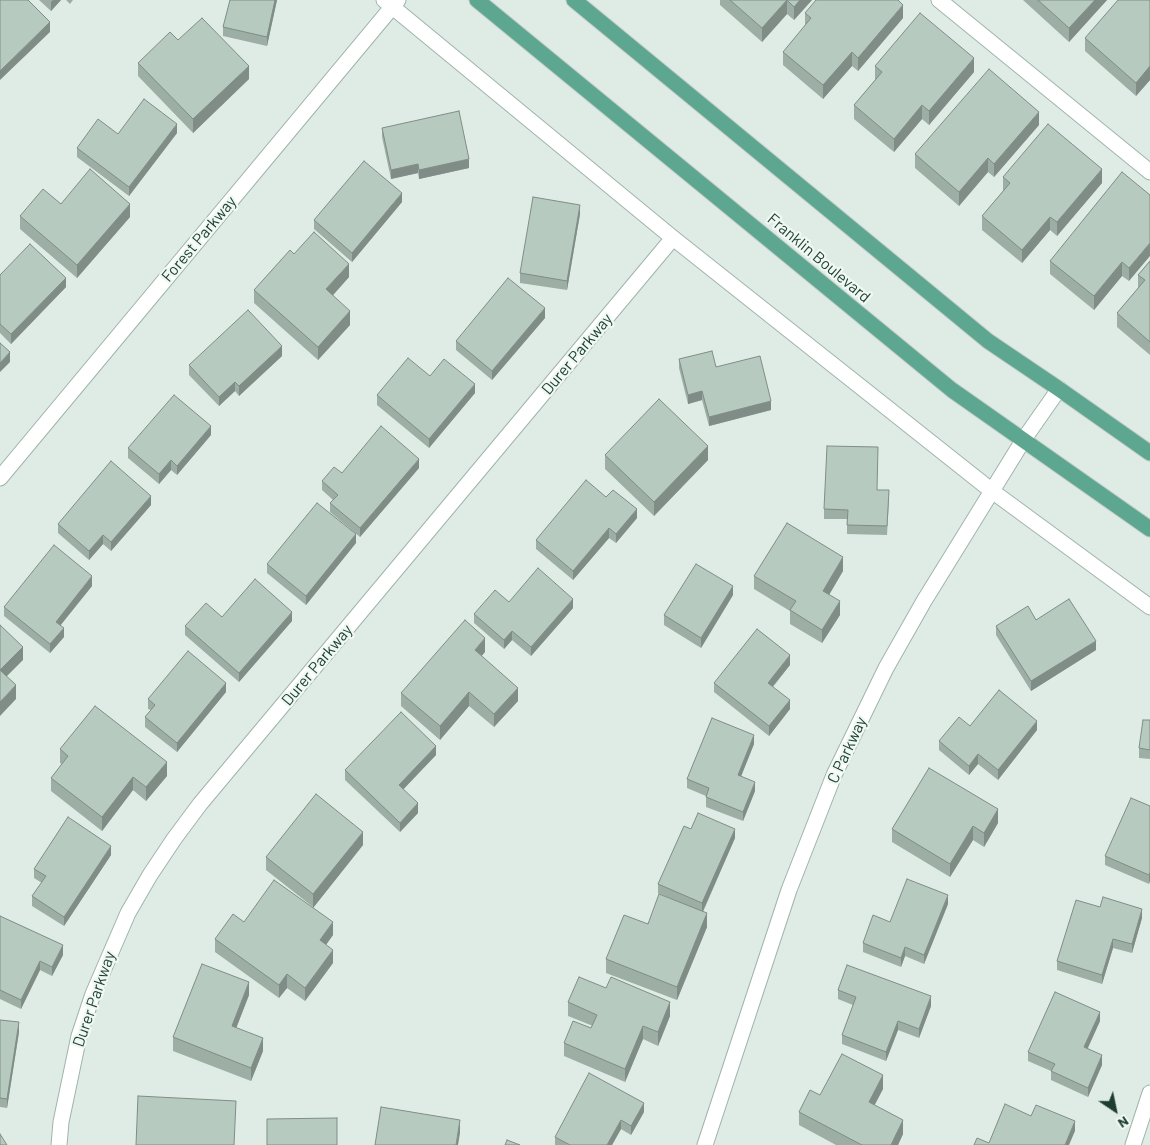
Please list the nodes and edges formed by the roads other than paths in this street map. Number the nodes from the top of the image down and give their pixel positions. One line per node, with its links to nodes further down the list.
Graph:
1 (477, 0): 8 (main road, Franklin Boulevard)
2 (574, 0): 7 (main road)
3 (939, 0): 5 (street)
4 (391, 2): 6 (street); 10 (street, Forest Parkway)
5 (1150, 172)
6 (673, 238): 11 (street); 15 (street, Durer Parkway)
7 (1059, 389): 8 (street, C Parkway); 9 (main road)
8 (1024, 439): 11 (street, C Parkway); 12 (main road, Franklin Boulevard)
9 (1150, 453)
10 (0, 478)
11 (992, 491): 13 (street); 16 (street, C Parkway)
12 (1150, 529)
13 (1150, 607)
14 (1150, 1093): 17 (street)
15 (59, 1145)
16 (705, 1145)
17 (1133, 1145)

